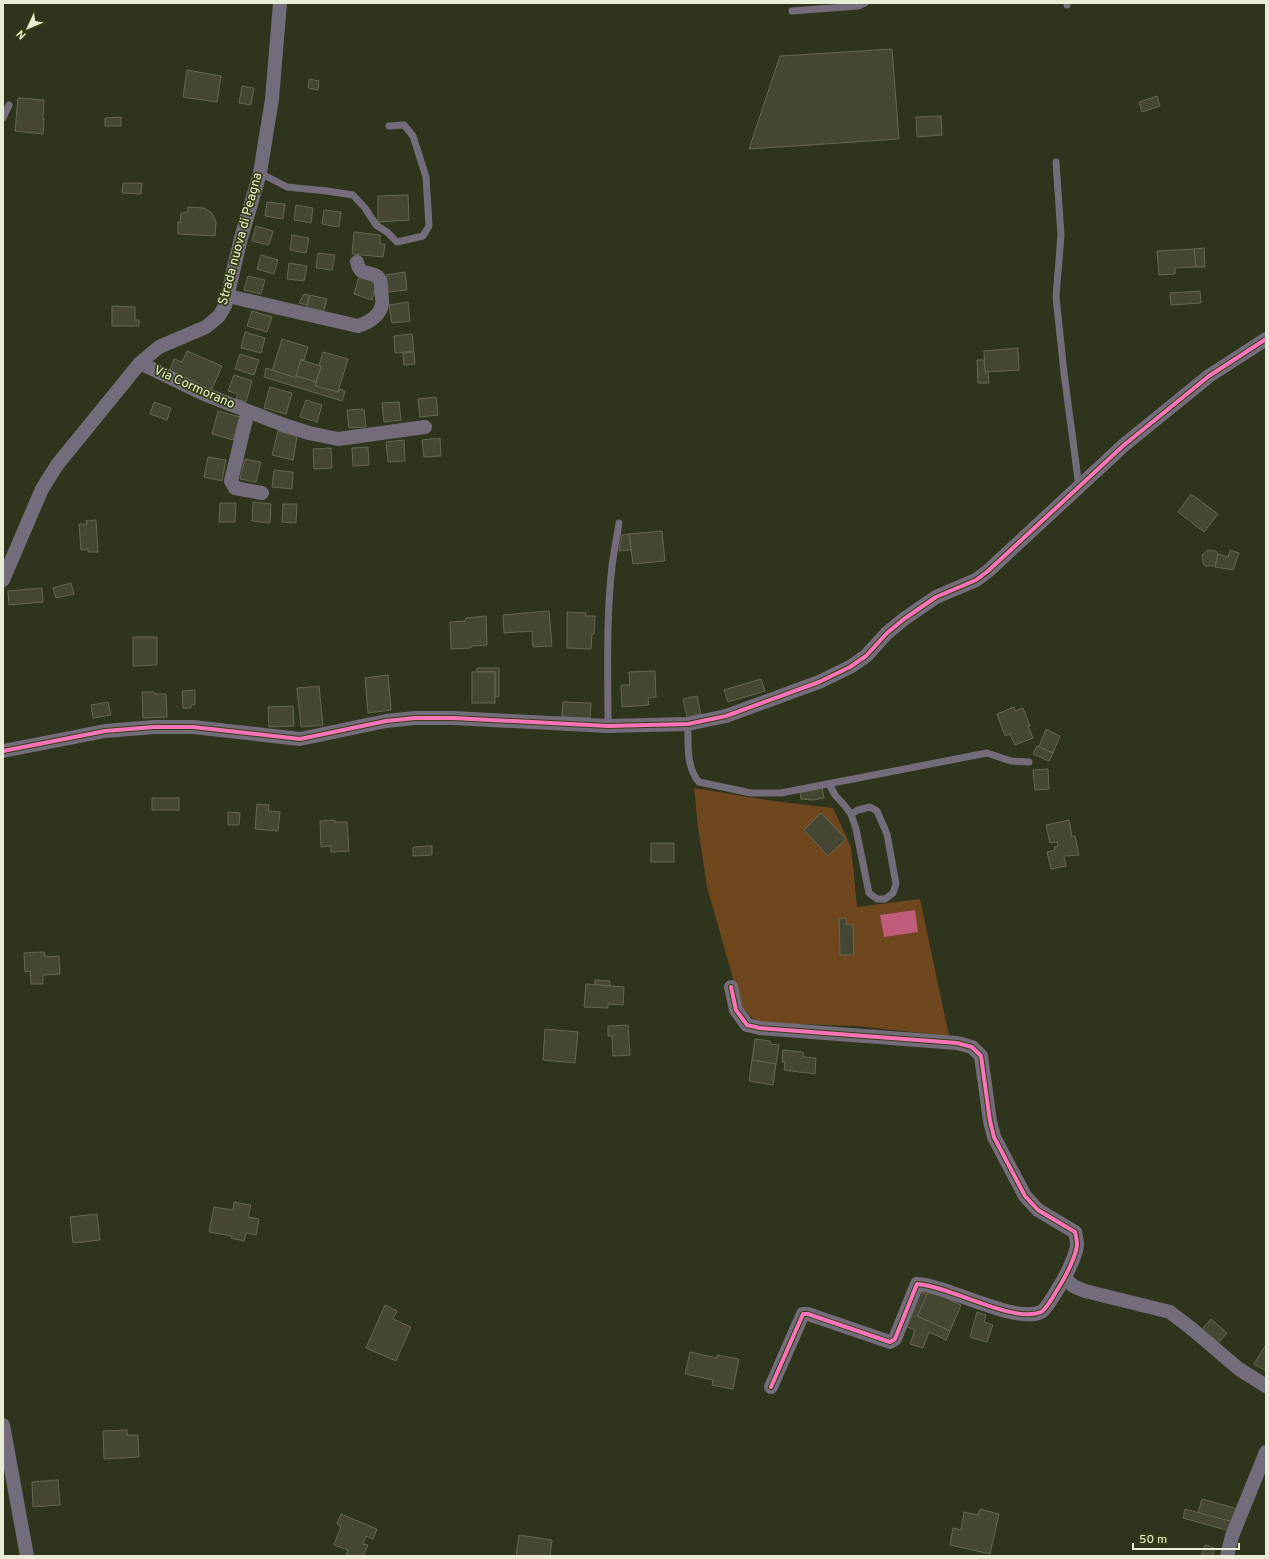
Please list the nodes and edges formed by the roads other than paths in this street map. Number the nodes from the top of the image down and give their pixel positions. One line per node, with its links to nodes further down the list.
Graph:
1 (280, 3): 8 (street, Strada nuova di Peagna)
2 (864, 3): 3 (lane)
3 (792, 11)
4 (9, 105): 5 (lane)
5 (3, 118)
6 (389, 126): 8 (lane)
7 (1056, 162): 15 (lane)
8 (260, 173): 10 (street, Strada nuova di Peagna)
9 (357, 262): 10 (street)
10 (228, 296): 12 (street, Strada nuova di Peagna)
11 (1266, 339): 15 (street)
12 (140, 363): 13 (street, Via Cormorano); 18 (street, Strada nuova di Peagna)
13 (248, 411): 14 (street, Via Cormorano); 16 (street, Via Cormorano)
14 (424, 427)
15 (1079, 487): 19 (street)
16 (262, 493)
17 (619, 523): 20 (lane)
18 (3, 580)
19 (688, 724): 20 (street); 23 (lane)
20 (608, 726): 21 (street)
21 (3, 751)
22 (1029, 762): 23 (lane)
23 (829, 784): 24 (lane)
24 (851, 814): 24 (lane)
25 (731, 987): 26 (street)
26 (1065, 1278): 27 (street); 28 (street)
27 (1266, 1386)
28 (771, 1387)
29 (3, 1425): 31 (street)
30 (1266, 1452): 32 (street)
31 (27, 1556)
32 (1227, 1556)

